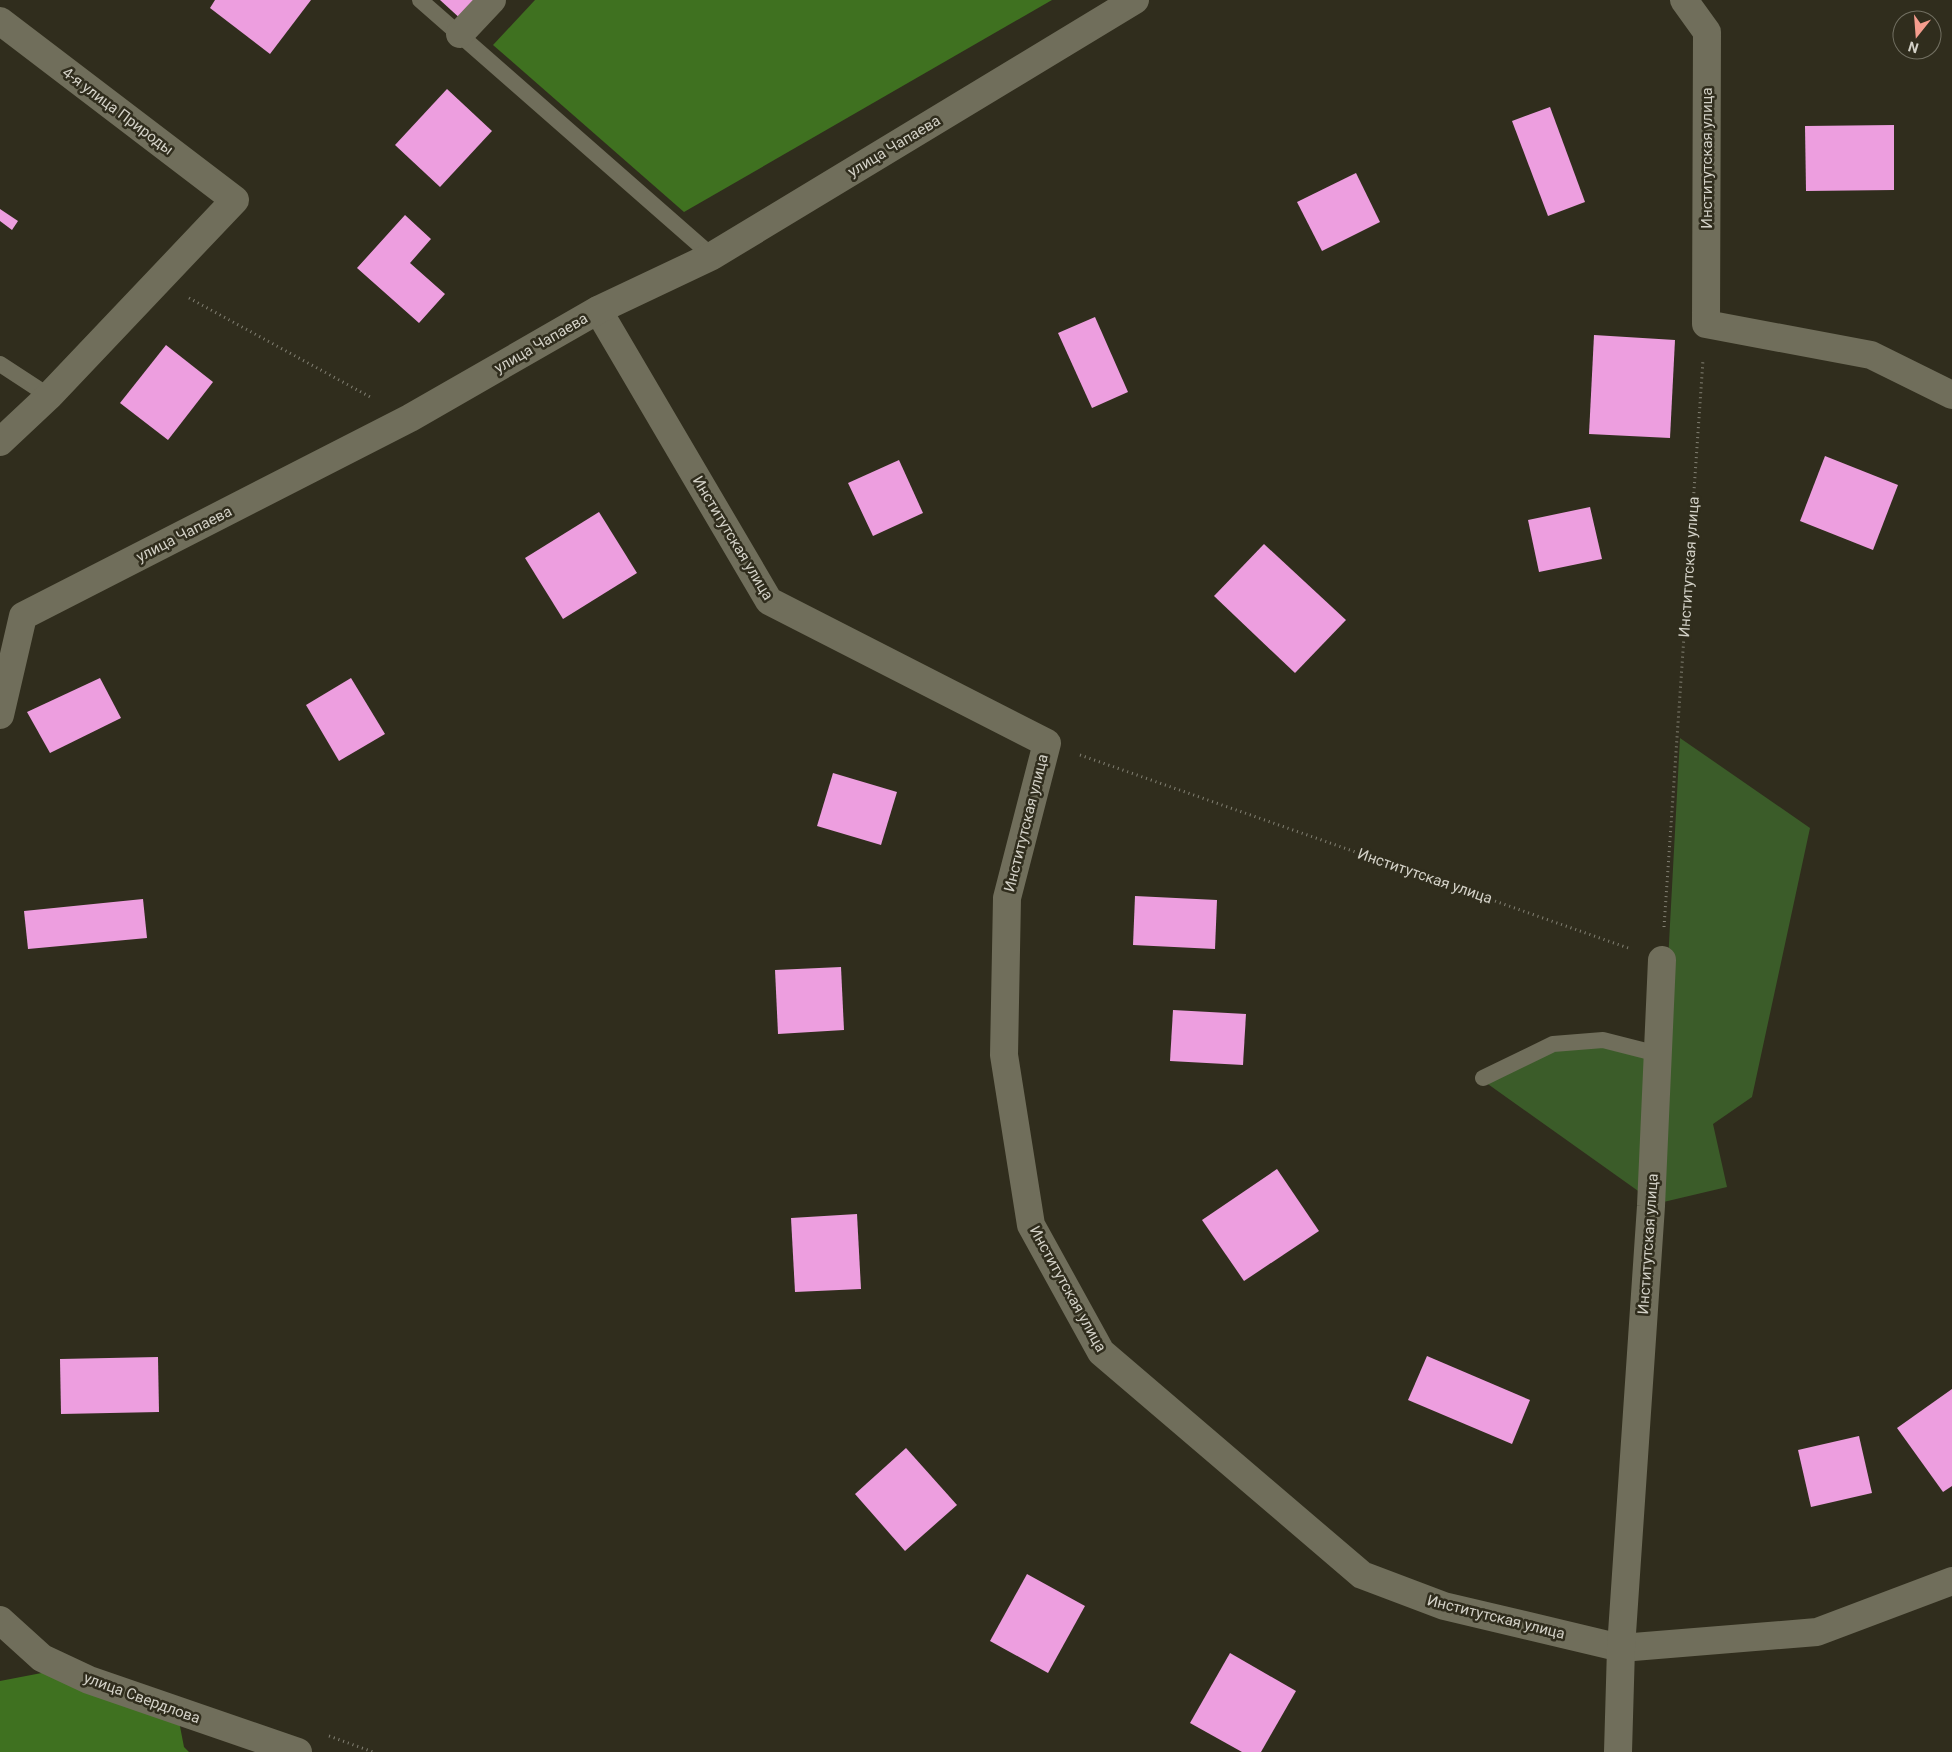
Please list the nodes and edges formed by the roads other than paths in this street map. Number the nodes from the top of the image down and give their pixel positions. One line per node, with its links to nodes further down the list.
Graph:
1 (420, 0): 6 (lane)
2 (492, 0): 6 (street)
3 (1135, 0): 7 (street, улица Чапаева)
4 (1684, 0): 10 (street, Институтская улица)
5 (0, 21): 11 (street, 4-я улица Природы)
6 (460, 34): 7 (lane)
7 (712, 256): 8 (street, улица Чапаева)
8 (598, 310): 13 (street, улица Чапаева); 19 (street, Институтская улица)
9 (0, 364): 11 (lane)
10 (1952, 395)
11 (49, 396): 12 (street)
12 (0, 442)
13 (0, 715)
14 (1662, 960): 15 (street, Институтская улица)
15 (1658, 1054): 16 (lane); 19 (street, Институтская улица)
16 (1484, 1078)
17 (1952, 1580): 19 (street, Институтская улица)
18 (0, 1620): 20 (street, улица Свердлова)
19 (1620, 1648): 21 (street, Институтская улица)
20 (298, 1752)
21 (1618, 1752)

